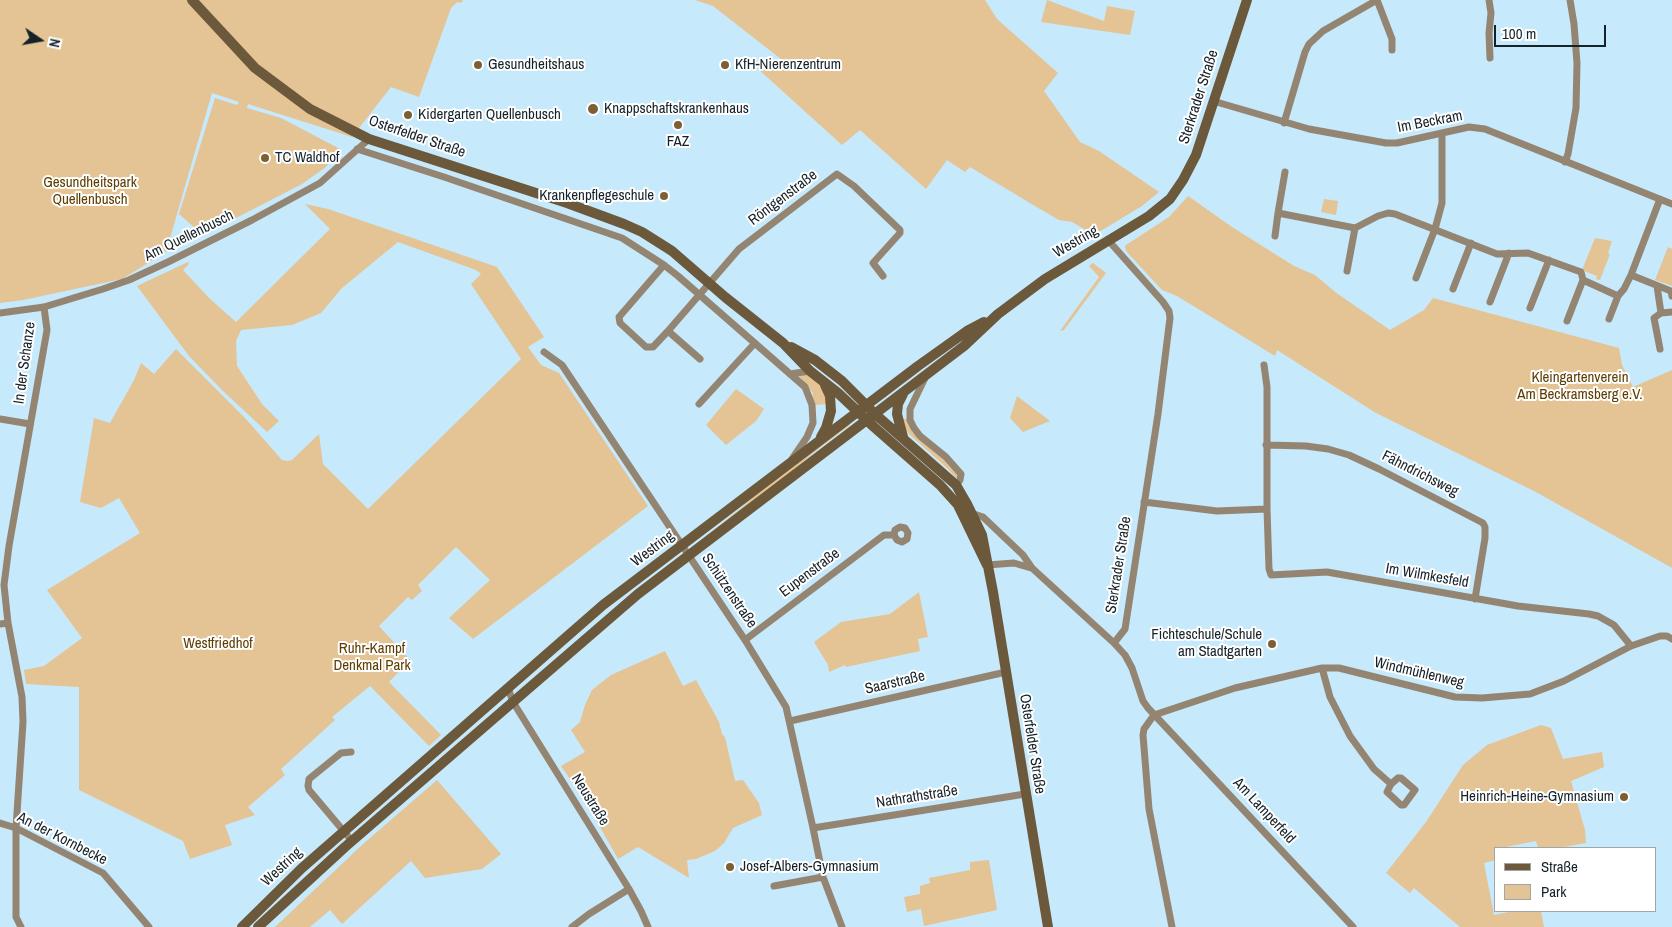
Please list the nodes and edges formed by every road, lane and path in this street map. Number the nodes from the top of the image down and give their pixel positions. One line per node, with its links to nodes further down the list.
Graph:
1 (192, 0): 11 (main road, Osterfelder Straße)
2 (1248, 0): 8 (main road, Sterkrader Straße)
3 (1377, 0): 6 (street); 9 (street)
4 (1489, 0): 7 (street)
5 (1570, 0): 13 (street)
6 (1392, 50)
7 (1490, 58)
8 (1213, 101): 9 (street, Im Beckram); 16 (main road, Sterkrader Straße)
9 (1284, 123): 10 (street, Im Beckram)
10 (1442, 133): 13 (street, Im Beckram); 23 (street)
11 (369, 139): 12 (street, Am Quellenbusch); 15 (main road, Osterfelder Straße)
12 (357, 149): 19 (street, Osterfelder Straße); 43 (street, Am Quellenbusch)
13 (1565, 162): 17 (street, Im Beckram)
14 (1285, 172): 20 (street)
15 (528, 191): 19 (street); 21 (main road, Osterfelder Straße)
16 (1170, 198): 26 (main road, Westring)
17 (1660, 199): 18 (street, Im Beckram); 32 (street)
18 (1672, 204)
19 (523, 205): 25 (street, Osterfelder Straße)
20 (1278, 213): 22 (street); 24 (street)
21 (624, 224): 25 (street); 36 (main road, Osterfelder Straße)
22 (1355, 228): 23 (street); 31 (street)
23 (1435, 229): 27 (street); 34 (street)
24 (1275, 236)
25 (619, 238): 30 (street, Osterfelder Straße)
26 (1112, 239): 47 (main road, Westring); 74 (street, Sterkrader Straße)
27 (1471, 243): 28 (street); 38 (street)
28 (1509, 253): 29 (street); 42 (street)
29 (1549, 260): 35 (street); 44 (street)
30 (664, 265): 39 (street, Osterfelder Straße); 51 (street)
31 (1347, 270)
32 (1631, 275): 37 (street); 40 (street)
33 (883, 276): 36 (street, Röntgenstraße)
34 (1416, 278)
35 (1583, 280): 40 (street); 50 (street)
36 (710, 283): 39 (street); 53 (main road, Osterfelder Straße)
37 (1657, 286): 41 (street); 48 (street)
38 (1453, 289)
39 (700, 295): 51 (street); 52 (street, Osterfelder Straße)
40 (1618, 296): 49 (street)
41 (1672, 296)
42 (1490, 302)
43 (44, 307): 46 (street, Am Quellenbusch); 68 (street, In der Schanze)
44 (1530, 308)
45 (1672, 312): 48 (street)
46 (0, 313)
47 (998, 314): 60 (main road, Westring); 64 (main road, Westring)
48 (1661, 314): 54 (street)
49 (1609, 319)
50 (1567, 321)
51 (668, 331): 56 (street)
52 (755, 343): 59 (street, Osterfelder Straße); 63 (street)
53 (783, 343): 58 (main road, Osterfelder Straße); 64 (main road, Osterfelder Straße)
54 (1660, 350)
55 (544, 352): 78 (street, Schützenstraße)
56 (700, 359)
57 (1264, 365): 71 (street, Im Wilmkesfeld)
58 (810, 371): 59 (street); 61 (main road, Osterfelder Straße)
59 (790, 374): 72 (street, Osterfelder Straße)
60 (926, 375): 62 (main road, Westring); 73 (street, Osterfelder Straße)
61 (824, 381): 64 (main road, Osterfelder Straße); 70 (main road)
62 (903, 393): 65 (main road, Westring); 69 (main road)
63 (699, 404)
64 (862, 407): 65 (main road, Osterfelder Straße); 67 (main road, Osterfelder Straße); 70 (main road, Westring)
65 (875, 414): 67 (main road, Westring); 69 (main road, Osterfelder Straße)
66 (0, 419): 68 (street, In der Schanze)
67 (866, 420): 79 (main road, Westring); 80 (main road, Osterfelder Straße)
68 (30, 424): 83 (street, In der Schanze)
69 (904, 439): 73 (main road, Osterfelder Straße)
70 (820, 440): 72 (main road, Westring)
71 (1266, 445): 75 (street, Im Wilmkesfeld); 82 (street, Fähndrichsweg)
72 (791, 461): 78 (main road, Westring)
73 (956, 485): 76 (main road, Osterfelder Straße)
74 (1144, 502): 75 (street); 86 (street, Sterkrader Straße)
75 (1267, 509): 82 (street, Im Wilmkesfeld)
76 (971, 513): 80 (main road, Osterfelder Straße); 81 (street)
77 (894, 535): 85 (street, Eupenstraße)
78 (683, 545): 79 (street, Schützenstraße); 90 (main road, Westring)
79 (689, 555): 85 (street, Schützenstraße); 91 (main road, Westring)
80 (987, 565): 81 (street); 89 (main road, Osterfelder Straße)
81 (1032, 568): 86 (street)
82 (1475, 599): 87 (street, Im Wilmkesfeld)
83 (4, 623): 98 (street, In der Schanze)
84 (1672, 639): 87 (street, Windmühlenweg)
85 (745, 640): 93 (street, Schützenstraße)
86 (1114, 643): 92 (street)
87 (1631, 646): 88 (street, Windmühlenweg)
88 (1322, 668): 92 (street, Windmühlenweg); 95 (street)
89 (1006, 672): 93 (street, Saarstraße); 96 (main road, Osterfelder Straße)
90 (508, 688): 91 (street, Neustraße); 100 (main road, Westring)
91 (513, 702): 101 (main road, Westring); 104 (street, Neustraße)
92 (1154, 715): 113 (street); 114 (street, Am Lamperfeld)
93 (790, 721): 99 (street, Schützenstraße)
94 (351, 752): 100 (street)
95 (1391, 784)
96 (1025, 794): 99 (street, Nathrathstraße); 112 (main road, Osterfelder Straße)
97 (0, 823): 98 (street, An der Kornbecke)
98 (16, 828): 105 (street, In der Schanze); 106 (street, An der Kornbecke)
99 (813, 828): 102 (street, Schützenstraße)
100 (345, 831): 101 (street); 107 (main road, Westring)
101 (352, 841): 108 (main road, Westring)
102 (823, 877): 103 (street); 111 (street, Schützenstraße)
103 (774, 886)
104 (629, 889): 109 (street); 110 (street, Neustraße)
105 (21, 927)
106 (149, 927)
107 (242, 927)
108 (258, 927)
109 (572, 927)
110 (648, 927)
111 (842, 927)
112 (1048, 927)
113 (1172, 927)
114 (1353, 927)

